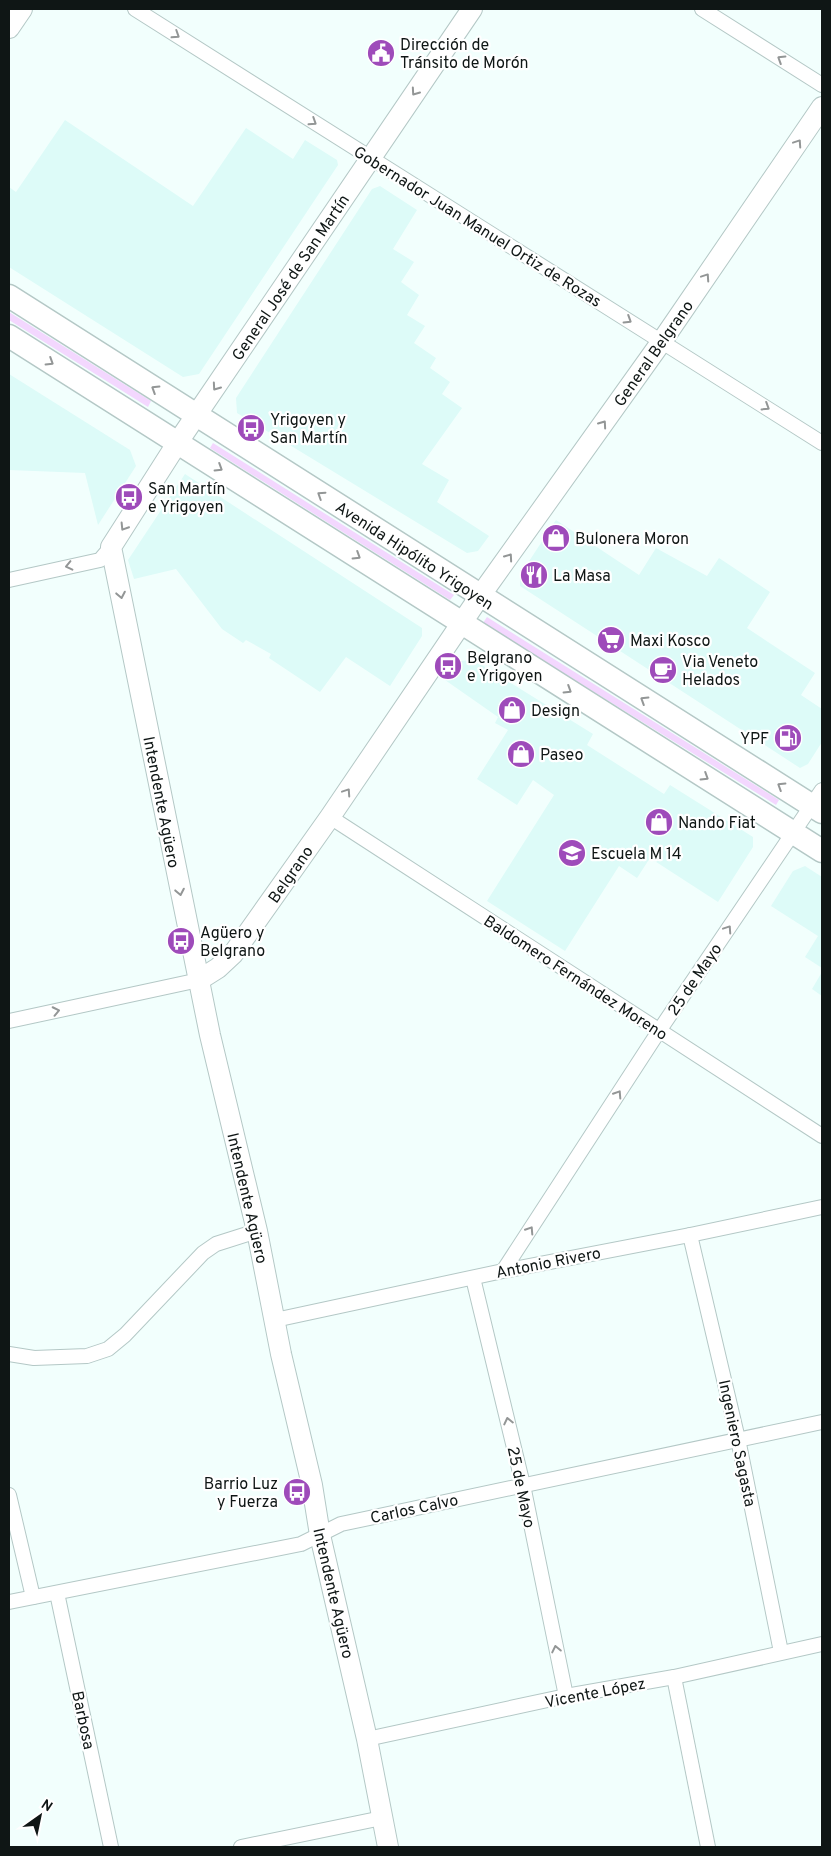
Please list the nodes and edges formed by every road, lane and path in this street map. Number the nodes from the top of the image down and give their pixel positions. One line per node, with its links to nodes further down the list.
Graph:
1 (22, 9): 5 (street)
2 (135, 9): 8 (street, Gobernador Juan Manuel Ortiz de Rozas, one-way to 8)
3 (472, 9): 8 (street, General José de San Martín, one-way to 8)
4 (702, 9): 6 (street, one-way to 4)
5 (9, 28)
6 (822, 85)
7 (822, 107): 11 (street, General Belgrano, one-way to 7)
8 (370, 159): 11 (street, Gobernador Juan Manuel Ortiz de Rozas, one-way to 11); 12 (street, General José de San Martín, one-way to 12)
9 (9, 296): 12 (main road, Avenida Hipólito Yrigoyen, one-way to 9)
10 (9, 336): 13 (main road, Avenida Hipólito Yrigoyen, one-way to 13)
11 (662, 341): 14 (street, Gobernador Juan Manuel Ortiz de Rozas, one-way to 14); 17 (street, General Belgrano, one-way to 11)
12 (197, 415): 13 (street, General José de San Martín); 17 (main road, Avenida Hipólito Yrigoyen, one-way to 12)
13 (178, 442): 15 (street, General José de San Martín, one-way to 15); 18 (main road, Avenida Hipólito Yrigoyen, one-way to 18)
14 (822, 443)
15 (111, 547): 16 (street, one-way to 16); 23 (street, Intendente Agüero, one-way to 23)
16 (9, 580)
17 (480, 596): 18 (street, Belgrano); 19 (main road, Avenida Hipólito Yrigoyen, one-way to 17)
18 (462, 623): 20 (street, Belgrano, one-way to 18); 21 (main road, Avenida Hipólito Yrigoyen, one-way to 21)
19 (819, 803): 21 (street, 25 de Mayo)
20 (330, 817): 23 (street, Belgrano); 25 (street, Baldomero Fernández Moreno)
21 (793, 833): 22 (main road, Avenida Hipólito Yrigoyen); 25 (street, 25 de Mayo, one-way to 21)
22 (822, 851)
23 (198, 980): 24 (street, Belgrano, one-way to 23); 28 (street, Intendente Agüero)
24 (9, 1021)
25 (659, 1031): 26 (street, Baldomero Fernández Moreno); 30 (street, 25 de Mayo, one-way to 25)
26 (822, 1136)
27 (822, 1206): 29 (street, Antonio Rivero)
28 (257, 1231): 32 (street, Intendente Agüero); 33 (street)
29 (690, 1235): 30 (street, Antonio Rivero); 35 (street, Ingeniero Sagasta)
30 (504, 1271): 31 (street, Antonio Rivero)
31 (474, 1278): 32 (street, Antonio Rivero); 36 (street, 25 de Mayo, one-way to 31)
32 (275, 1320): 38 (street, Intendente Agüero)
33 (9, 1354)
34 (822, 1422): 35 (street, Carlos Calvo)
35 (738, 1439): 36 (street, Carlos Calvo); 43 (street, Ingeniero Sagasta)
36 (523, 1485): 38 (street, Carlos Calvo); 45 (street, 25 de Mayo, one-way to 36)
37 (9, 1495): 40 (street)
38 (320, 1535): 39 (street, Carlos Calvo); 46 (street, Intendente Agüero)
39 (57, 1593): 40 (street, Carlos Calvo); 48 (street, Barbosa)
40 (32, 1597): 41 (street, Carlos Calvo)
41 (9, 1602)
42 (822, 1644): 43 (street, Vicente López)
43 (781, 1652): 44 (street, Vicente López)
44 (674, 1677): 45 (street, Vicente López); 51 (street)
45 (566, 1696): 46 (street, Vicente López)
46 (368, 1739): 47 (street, Intendente Agüero)
47 (382, 1818): 49 (street); 50 (street, Intendente Agüero)
48 (111, 1847)
49 (241, 1847)
50 (388, 1847)
51 (708, 1847)

